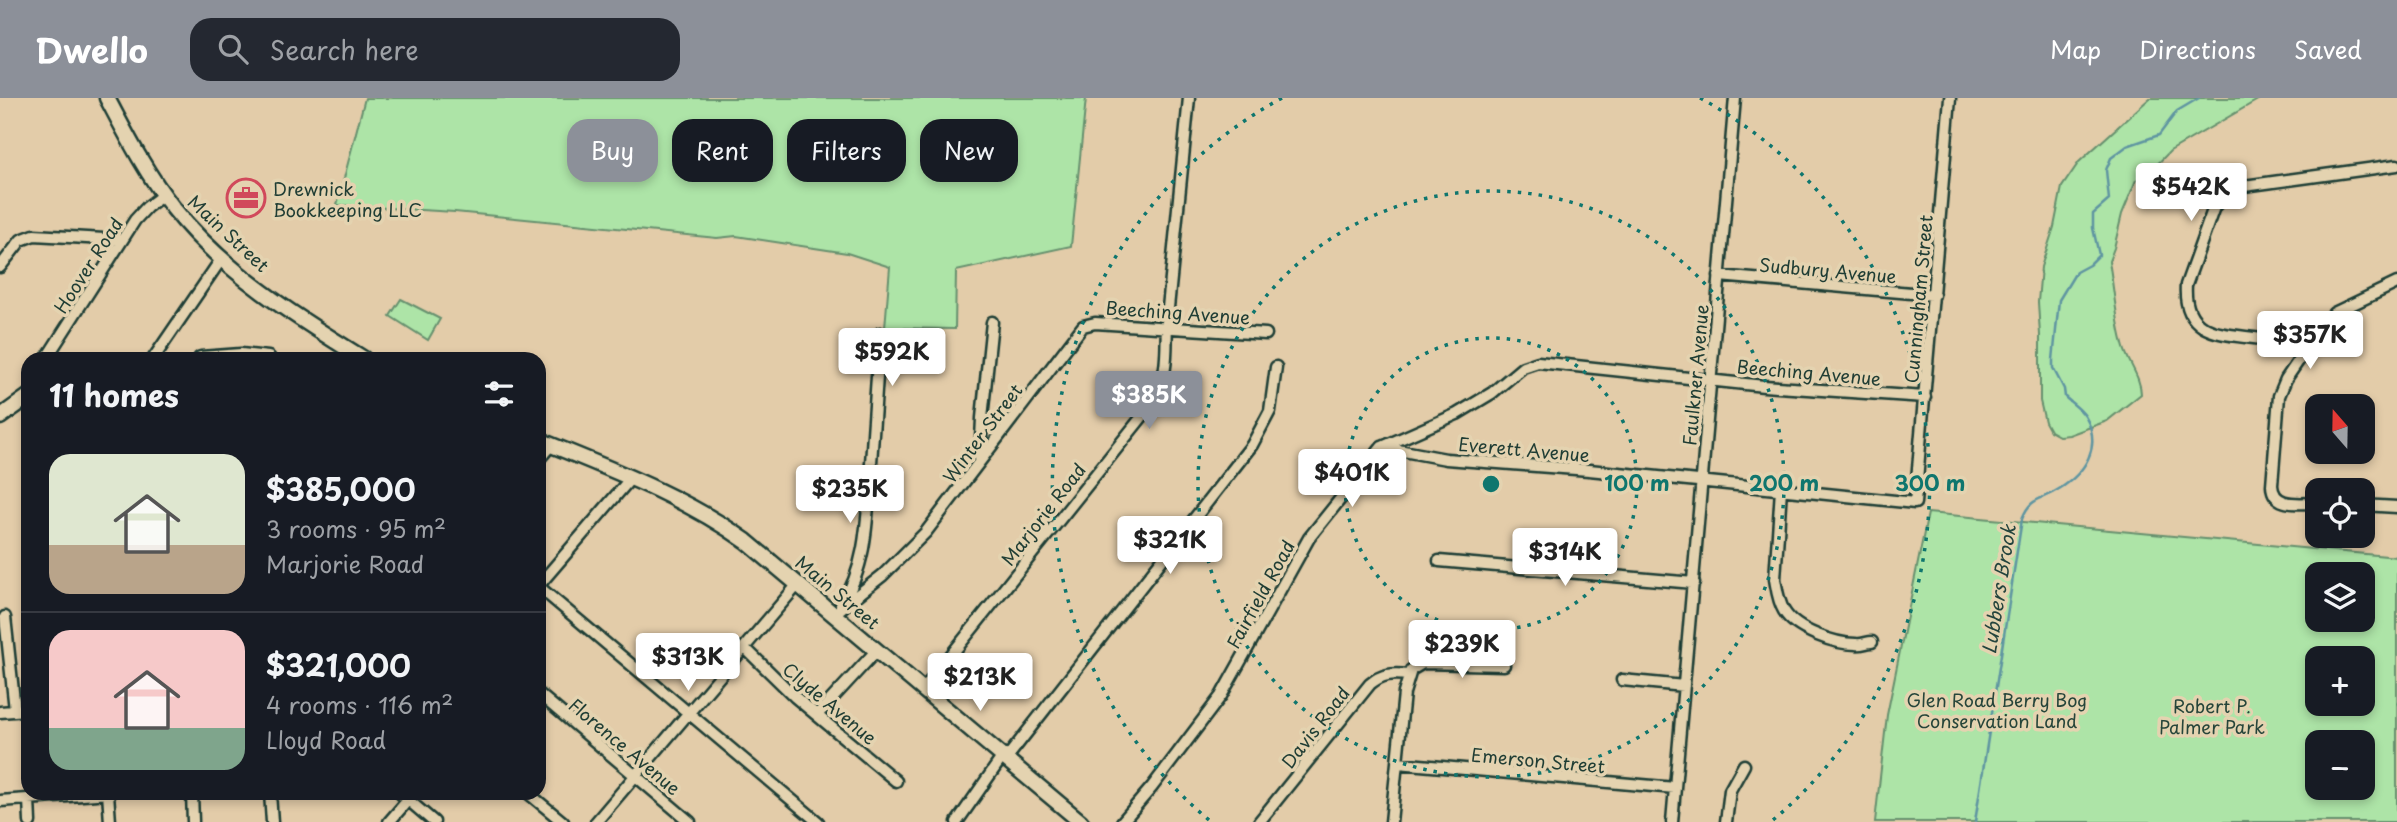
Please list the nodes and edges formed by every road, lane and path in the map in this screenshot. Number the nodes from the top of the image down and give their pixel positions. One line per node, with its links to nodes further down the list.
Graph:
1 (107, 98): 6 (main road, Main Street)
2 (1189, 98): 15 (street, Marjorie Road)
3 (1735, 98): 10 (street, Faulkner Avenue)
4 (1950, 98): 12 (street, Cunningham Street)
5 (2397, 165): 21 (street)
6 (163, 195): 7 (street, Hoover Road); 8 (main road, Main Street)
7 (122, 240): 9 (street); 18 (street, Hoover Road)
8 (222, 258): 19 (street); 20 (main road, Main Street)
9 (0, 267)
10 (1719, 276): 12 (street, Sudbury Avenue); 24 (street, Faulkner Avenue)
11 (2397, 283): 21 (street)
12 (1934, 295): 25 (street, Cunningham Street)
13 (992, 322): 30 (street)
14 (1087, 324): 15 (street, Beeching Avenue); 30 (street, Winter Street)
15 (1166, 326): 17 (street, Beeching Avenue); 52 (street, Marjorie Road)
16 (880, 332): 43 (street)
17 (1266, 334)
18 (50, 352)
19 (158, 352)
20 (353, 352)
21 (2301, 356): 35 (street)
22 (1276, 367): 59 (street)
23 (1523, 367): 24 (street, Beeching Avenue); 29 (street, Fairfield Road)
24 (1711, 380): 25 (street, Beeching Avenue); 32 (street, Faulkner Avenue)
25 (1925, 397): 34 (street, Cunningham Street)
26 (21, 402): 27 (main road)
27 (0, 417)
28 (546, 442): 31 (main road, Main Street)
29 (1382, 447): 32 (street, Everett Avenue); 86 (street, Fairfield Road)
30 (981, 460): 43 (street, Winter Street)
31 (631, 478): 39 (street); 40 (main road, Main Street)
32 (1702, 482): 33 (street, Everett Avenue); 41 (street, Faulkner Avenue)
33 (1781, 489): 34 (street, Everett Avenue); 45 (street)
34 (1915, 502)
35 (2305, 503)
36 (2375, 506): 37 (street)
37 (2397, 507)
38 (1439, 561): 41 (street)
39 (546, 578)
40 (799, 583): 43 (main road, Main Street); 46 (street)
41 (1694, 583): 51 (street, Faulkner Avenue)
42 (546, 592): 57 (street)
43 (835, 613): 47 (main road, Main Street)
44 (5, 617): 54 (street)
45 (1872, 642)
46 (745, 648): 57 (street); 58 (street, Clyde Avenue)
47 (877, 650): 52 (main road, Main Street); 58 (street)
48 (1504, 666): 49 (street)
49 (1408, 675): 60 (street); 87 (street, Davis Road)
50 (1622, 681): 51 (street)
51 (1684, 685): 64 (street, Faulkner Avenue)
52 (924, 690): 59 (main road, Main Street)
53 (546, 700): 62 (street, Florence Avenue)
54 (15, 710): 55 (street); 56 (street)
55 (21, 710)
56 (0, 712)
57 (688, 713): 62 (street); 83 (street)
58 (817, 715): 63 (street, Clyde Avenue)
59 (1005, 757): 84 (street); 85 (main road, Main Street)
60 (1398, 763): 64 (street, Emerson Street); 88 (street)
61 (1744, 765): 90 (street)
62 (635, 776): 81 (street); 82 (street, Florence Avenue)
63 (896, 781)
64 (1675, 788): 89 (street, Faulkner Avenue)
65 (21, 800): 73 (street)
66 (29, 800): 74 (street)
67 (109, 800): 75 (street)
68 (192, 800): 76 (street)
69 (270, 800): 77 (street)
70 (402, 800): 78 (street)
71 (409, 800): 79 (street)
72 (536, 800): 80 (street)
73 (0, 801)
74 (30, 822)
75 (110, 822)
76 (193, 822)
77 (272, 822)
78 (389, 822)
79 (434, 822)
80 (563, 822)
81 (596, 822)
82 (690, 822)
83 (818, 822)
84 (957, 822)
85 (1082, 822)
86 (1122, 822)
87 (1259, 822)
88 (1391, 822)
89 (1672, 822)
90 (1726, 822)

